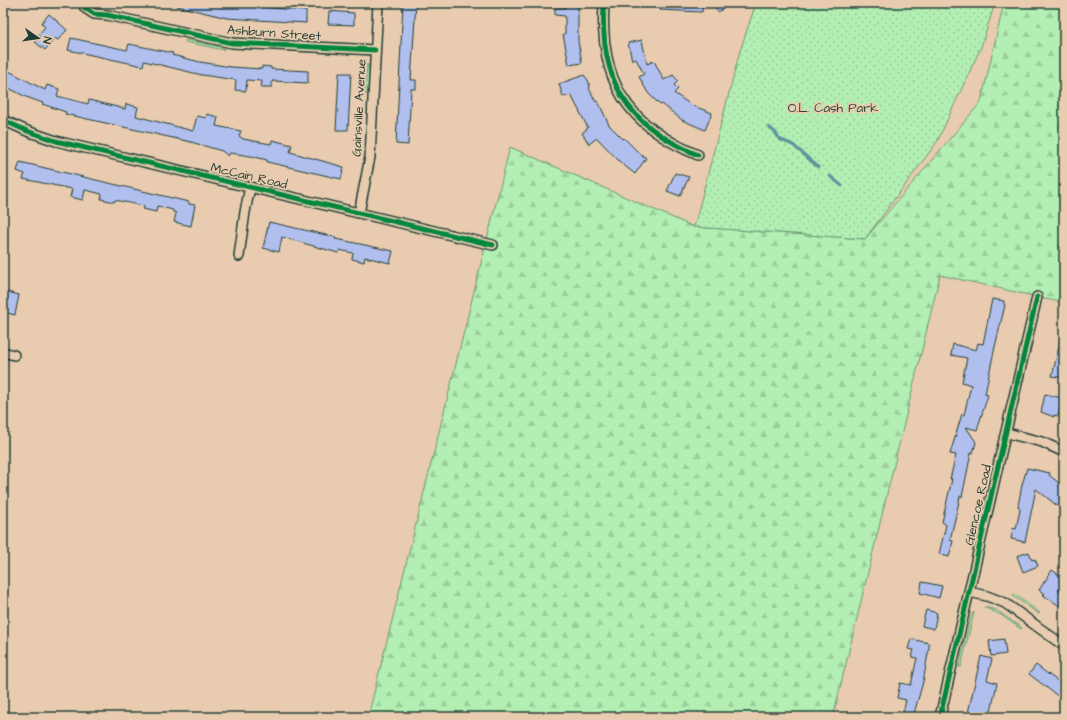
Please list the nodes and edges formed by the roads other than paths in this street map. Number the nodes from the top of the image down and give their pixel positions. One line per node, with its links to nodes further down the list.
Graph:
1 (83, 3): 4 (street, Ashburn Street)
2 (378, 3): 4 (street, Gainsville Avenue)
3 (604, 3): 6 (street)
4 (376, 50): 8 (street, Gainsville Avenue)
5 (3, 120): 7 (street, McCain Road)
6 (698, 155)
7 (250, 187): 8 (street, McCain Road); 10 (street)
8 (359, 213): 9 (street, McCain Road)
9 (493, 245)
10 (239, 256)
11 (1037, 298): 14 (street, Glencoe Road)
12 (3, 352): 13 (street)
13 (14, 355)
14 (1007, 433): 15 (street); 16 (street, Glencoe Road)
15 (1064, 452)
16 (970, 592): 17 (street); 18 (street, Glencoe Road)
17 (1064, 646)
18 (940, 717)

